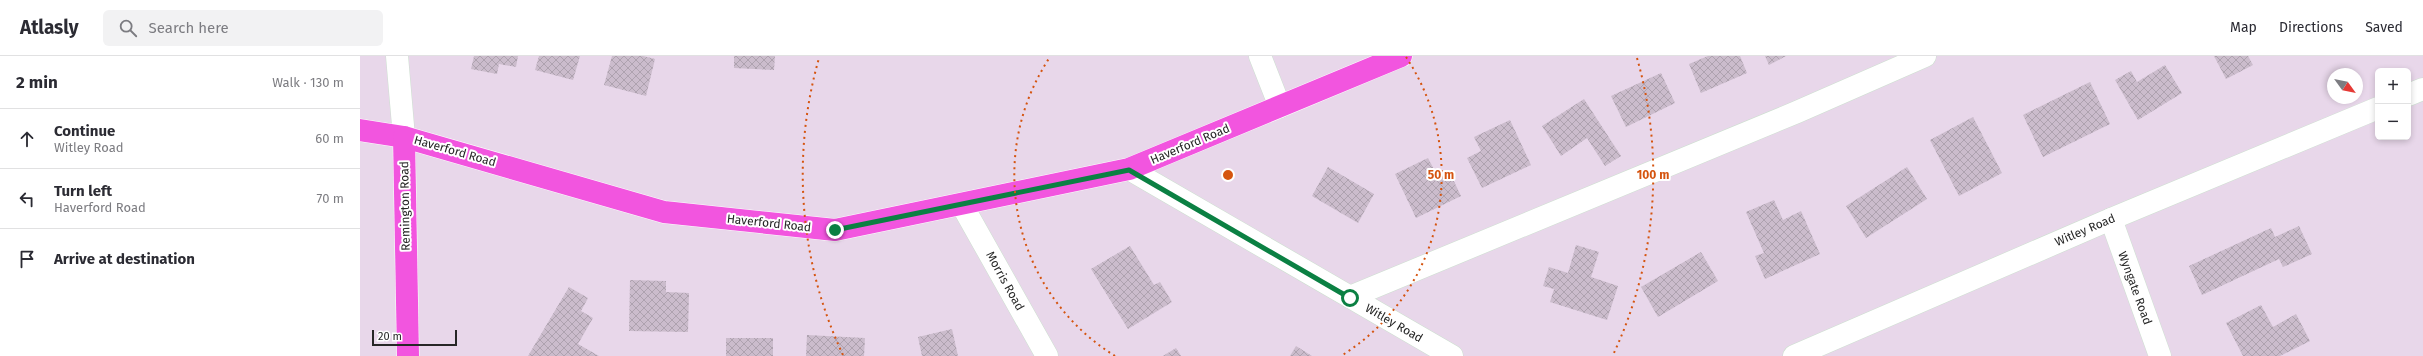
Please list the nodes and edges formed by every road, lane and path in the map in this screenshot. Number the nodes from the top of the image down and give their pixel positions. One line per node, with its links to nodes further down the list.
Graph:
1 (397, 56): 10 (street, Remington Road)
2 (1260, 56): 7 (street)
3 (1401, 56): 7 (main road, Haverford Road)
4 (1924, 56): 14 (street)
5 (2423, 89): 6 (street)
6 (2411, 94)
7 (1280, 107): 11 (main road, Haverford Road)
8 (2375, 109): 13 (street, Witley Road)
9 (360, 130): 10 (main road, Haverford Road)
10 (404, 137): 12 (main road, Haverford Road); 15 (main road, Remington Road)
11 (1129, 170): 12 (main road, Haverford Road); 14 (street, Witley Road)
12 (962, 205): 16 (street, Morris Road)
13 (2111, 219): 18 (street, Witley Road); 19 (street, Wyngate Road)
14 (1350, 298): 17 (street, Witley Road)
15 (408, 356)
16 (1047, 356)
17 (1452, 356)
18 (1794, 356)
19 (2160, 356)

